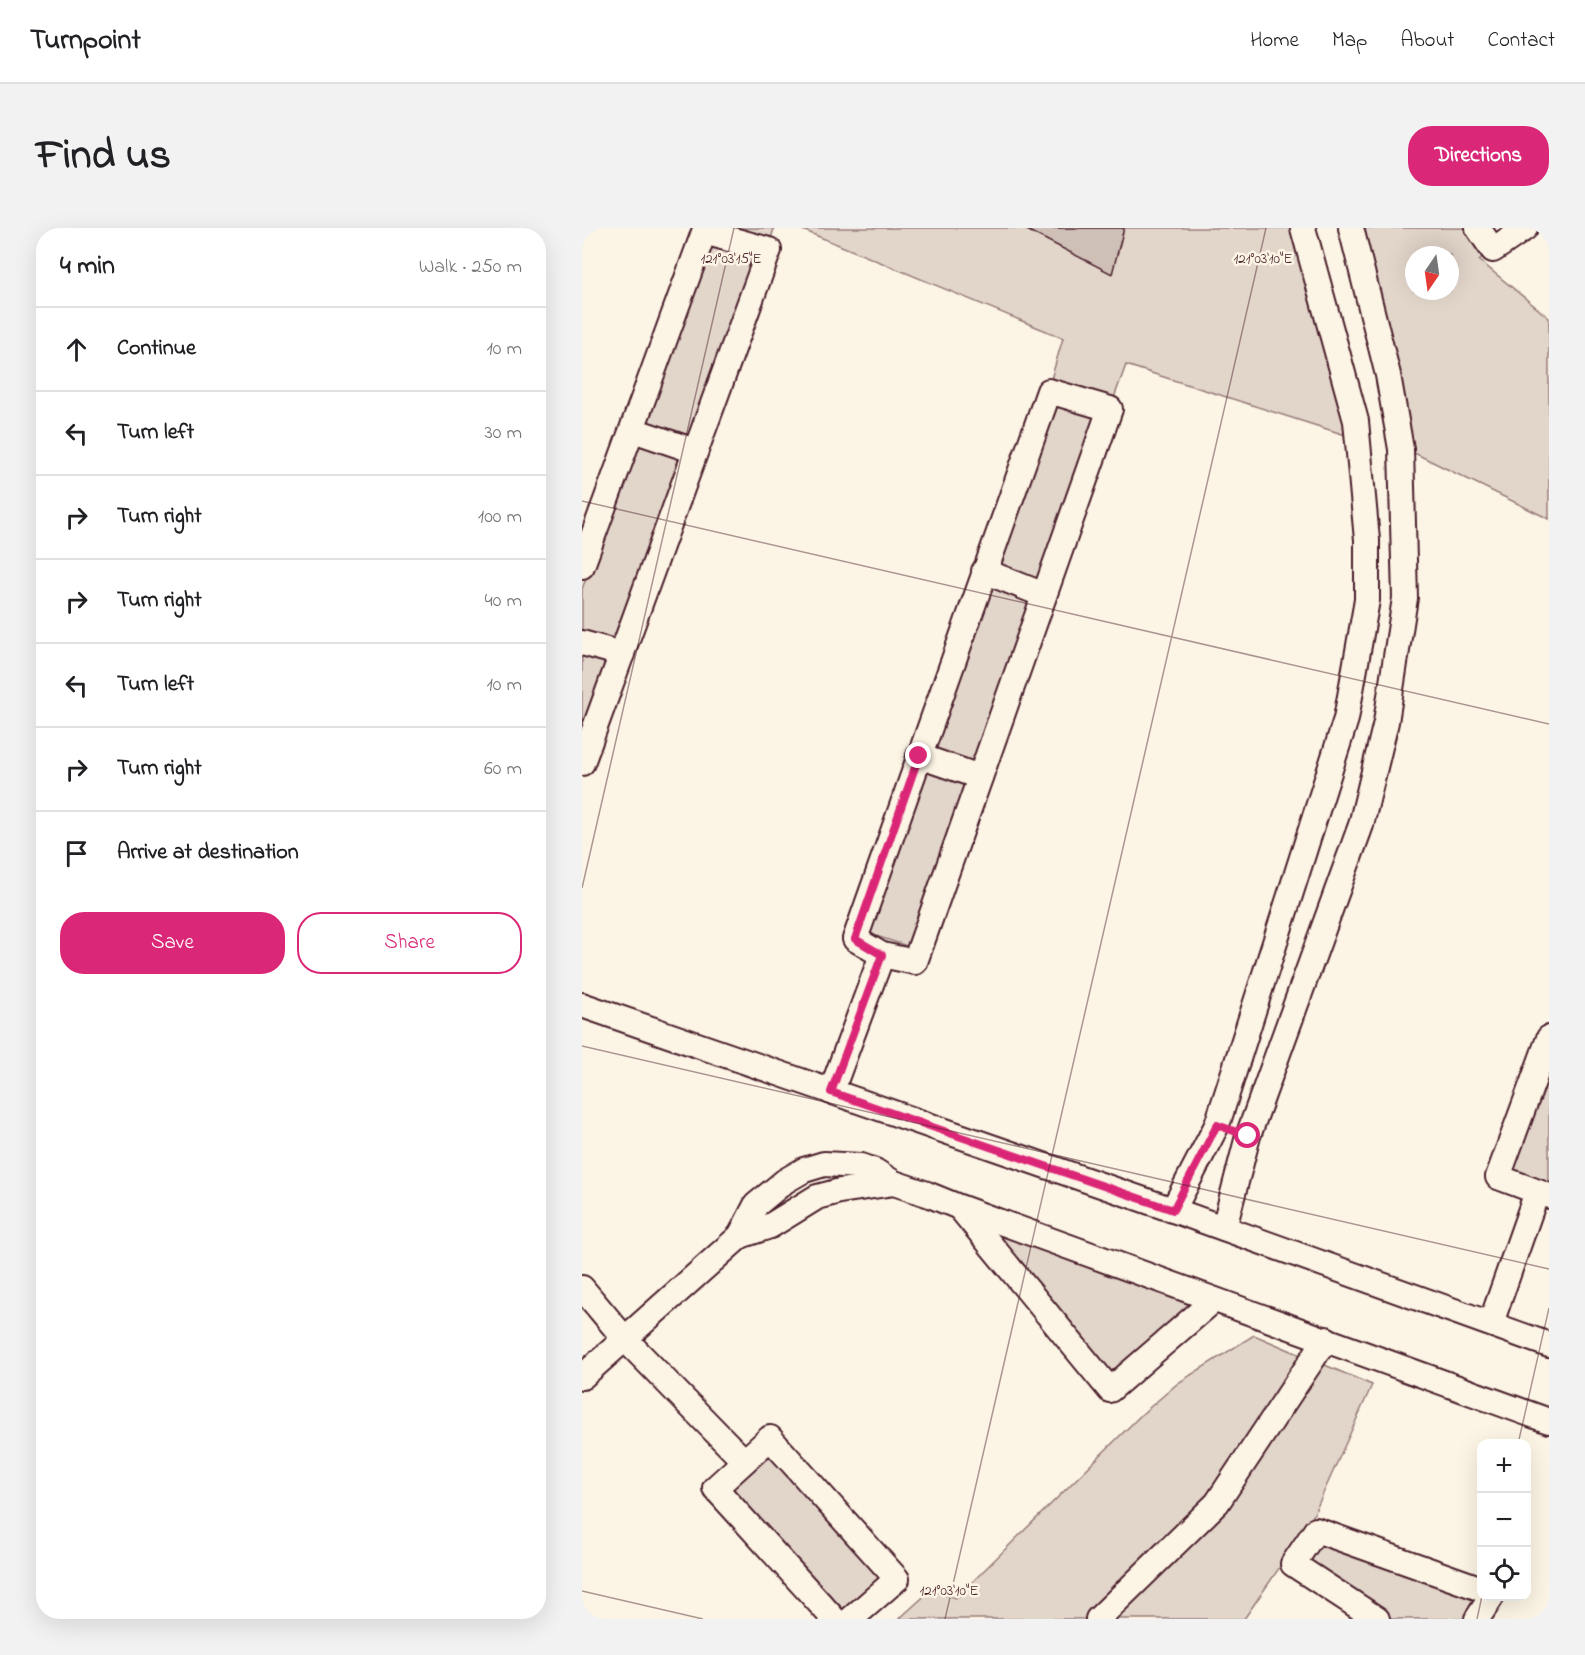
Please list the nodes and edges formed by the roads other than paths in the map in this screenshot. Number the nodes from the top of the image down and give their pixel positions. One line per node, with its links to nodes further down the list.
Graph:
1 (1303, 228): 5 (street)
2 (1351, 228): 6 (street)
3 (1478, 228): 4 (street)
4 (1525, 228)
5 (1356, 421): 6 (street); 21 (street)
6 (1397, 429): 22 (street)
7 (633, 430): 8 (street); 8 (street); 9 (street)
8 (695, 451): 13 (street)
9 (582, 566)
10 (984, 571): 11 (street); 11 (street); 14 (street)
11 (1044, 595): 16 (street)
12 (582, 643): 13 (street)
13 (622, 654): 15 (street)
14 (919, 756): 16 (street); 17 (street)
15 (582, 763)
16 (980, 777): 17 (street)
17 (882, 955): 20 (street)
18 (582, 1005): 20 (street)
19 (1549, 1038): 23 (street)
20 (831, 1092): 25 (street)
21 (1217, 1125): 22 (street); 25 (street)
22 (1248, 1136): 26 (street)
23 (1543, 1194): 29 (street)
24 (959, 1207): 28 (street); 28 (street); 30 (street)
25 (1173, 1210): 26 (street)
26 (1224, 1228): 29 (street)
27 (582, 1288): 30 (street)
28 (1214, 1300): 31 (street)
29 (1491, 1323): 32 (street)
30 (624, 1338): 33 (street); 35 (street)
31 (1326, 1340): 34 (street); 40 (street)
32 (1549, 1345)
33 (582, 1377)
34 (1549, 1421)
35 (744, 1461): 38 (street); 39 (street)
36 (1477, 1587): 41 (street)
37 (1489, 1601): 42 (street)
38 (834, 1619)
39 (851, 1619)
40 (1098, 1619)
41 (1377, 1619)
42 (1477, 1619)

